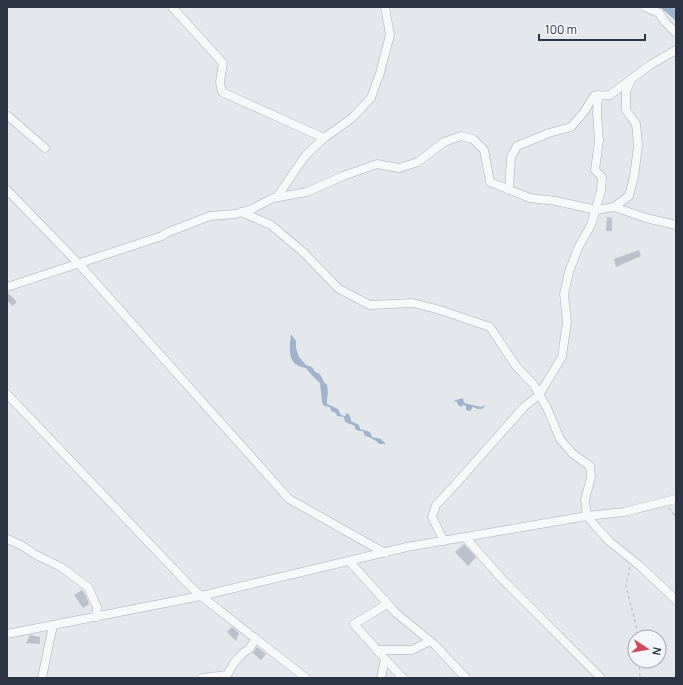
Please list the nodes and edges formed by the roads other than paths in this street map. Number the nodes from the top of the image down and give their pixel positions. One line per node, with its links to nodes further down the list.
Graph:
1 (172, 7): 9 (street)
2 (386, 7): 9 (street)
3 (644, 7): 4 (street)
4 (676, 33)
5 (676, 50): 6 (street)
6 (632, 79): 7 (street); 14 (street)
7 (598, 96): 12 (street); 15 (street)
8 (7, 116): 10 (street)
9 (324, 138): 13 (street)
10 (44, 148)
11 (7, 190): 18 (street)
12 (509, 190): 13 (street); 15 (street)
13 (277, 197): 16 (street)
14 (614, 207): 15 (street); 17 (street)
15 (596, 210): 21 (street)
16 (241, 212): 18 (street); 21 (street)
17 (676, 225)
18 (79, 264): 19 (street); 27 (street)
19 (7, 287)
20 (7, 394): 29 (street)
21 (539, 395): 23 (street); 26 (street)
22 (676, 499): 23 (street)
23 (587, 516): 24 (street); 31 (street)
24 (465, 537): 26 (street); 45 (street)
25 (7, 539): 32 (street)
26 (444, 541): 27 (street)
27 (385, 553): 28 (street)
28 (349, 561): 29 (street); 30 (street)
29 (201, 596): 32 (street); 35 (street)
30 (385, 600): 36 (street); 37 (street)
31 (676, 600)
32 (96, 617): 33 (street)
33 (53, 625): 34 (street); 39 (street)
34 (7, 634)
35 (256, 639): 40 (street); 41 (street)
36 (430, 641): 37 (street); 44 (street)
37 (377, 650): 38 (street)
38 (385, 659): 42 (street); 43 (street)
39 (42, 678)
40 (202, 678)
41 (306, 678)
42 (381, 678)
43 (404, 678)
44 (466, 678)
45 (601, 678)

